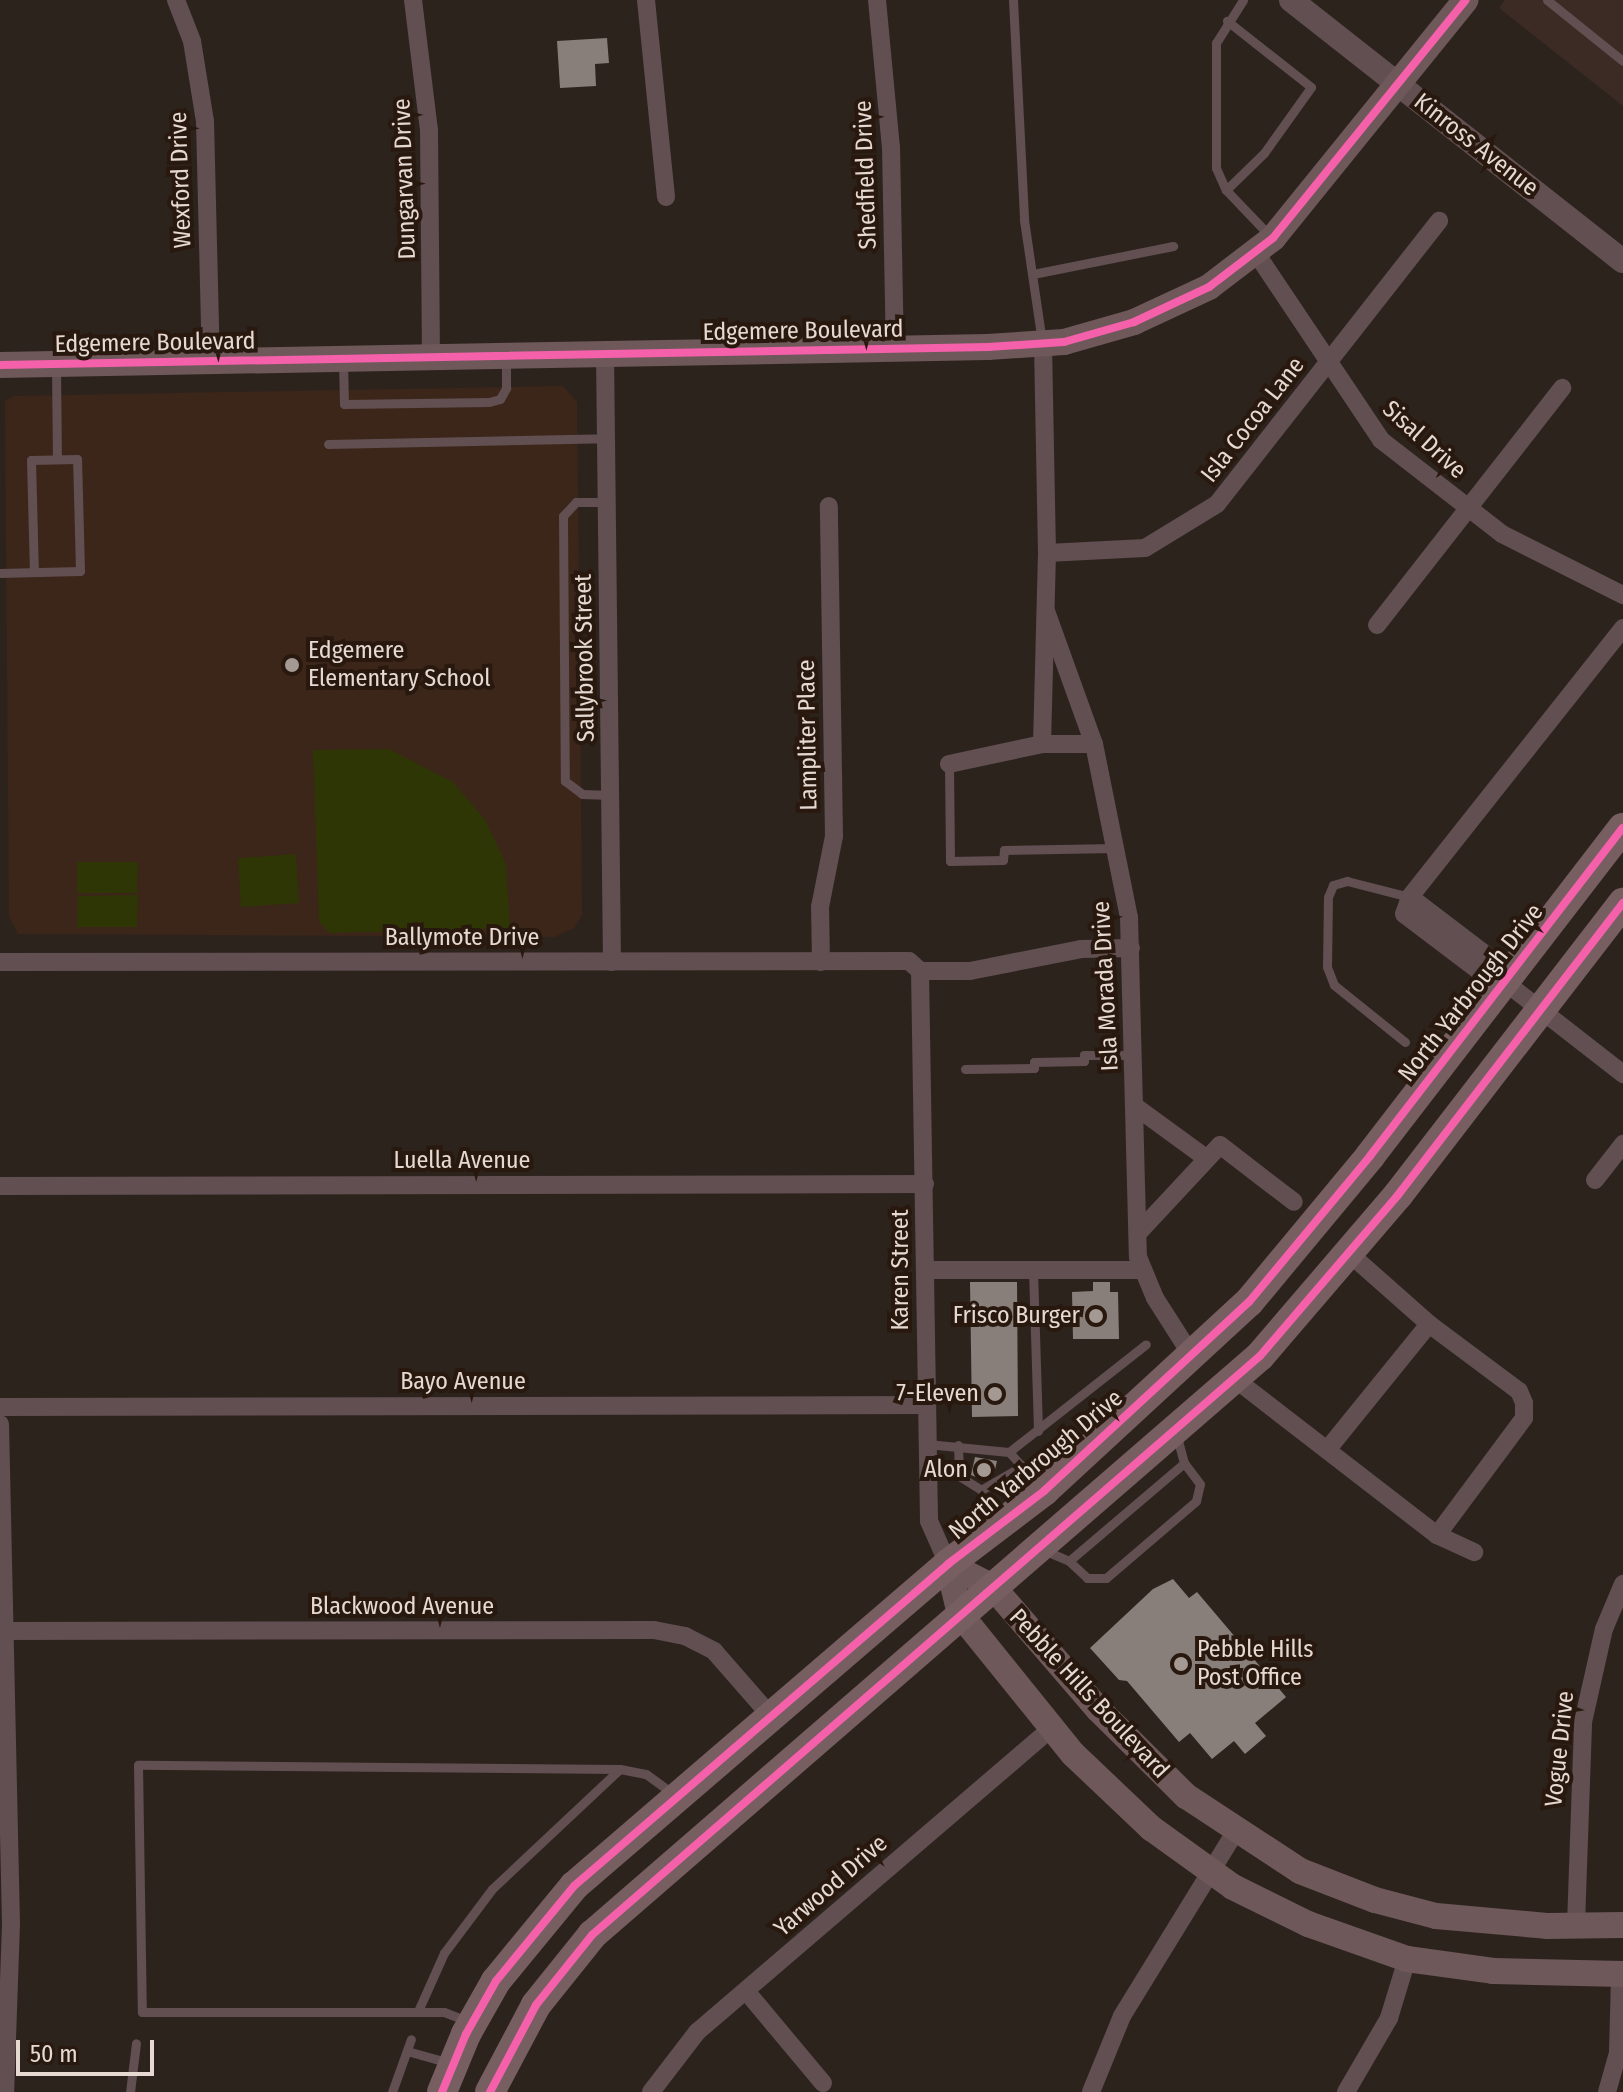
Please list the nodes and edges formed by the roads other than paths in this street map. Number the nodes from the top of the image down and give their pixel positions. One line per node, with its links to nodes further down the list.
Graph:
1 (176, 0): 26 (street, Wexford Drive)
2 (413, 0): 24 (street, Dungarvan Drive)
3 (646, 0): 14 (street)
4 (877, 0): 21 (street, Shedfield Drive)
5 (1013, 0): 19 (lane)
6 (1243, 0): 10 (lane)
7 (1291, 0): 12 (street, Kinross Avenue)
8 (1466, 0): 12 (main road, Edgemere Boulevard)
9 (1547, 0): 11 (lane)
10 (1227, 21): 13 (lane); 13 (lane)
11 (1623, 61)
12 (1400, 86): 17 (main road, Edgemere Boulevard); 18 (street, Kinross Avenue)
13 (1226, 190): 17 (lane)
14 (666, 197)
15 (1439, 221): 27 (street, Isla Cocoa Lane)
16 (1173, 246): 19 (lane)
17 (1264, 246): 20 (main road, Edgemere Boulevard); 27 (street, Sisal Drive)
18 (1623, 261)
19 (1033, 274): 20 (lane)
20 (1043, 345): 21 (main road, Edgemere Boulevard); 37 (street, Isla Morada Drive)
21 (895, 349): 22 (main road, Edgemere Boulevard)
22 (605, 354): 23 (main road, Edgemere Boulevard); 31 (street, Sallybrook Street)
23 (506, 356): 24 (main road, Edgemere Boulevard); 25 (lane)
24 (431, 358): 25 (main road, Edgemere Boulevard)
25 (343, 360): 26 (main road, Edgemere Boulevard)
26 (211, 362): 28 (main road, Edgemere Boulevard)
27 (1328, 363): 36 (street, Sisal Drive); 37 (street, Isla Cocoa Lane)
28 (56, 364): 29 (main road, Edgemere Boulevard); 33 (lane)
29 (0, 365)
30 (1562, 388): 36 (street)
31 (606, 438): 32 (lane); 34 (street, Sallybrook Street)
32 (328, 444)
33 (57, 459): 38 (lane); 38 (lane)
34 (607, 502): 47 (street, Sallybrook Street); 47 (lane)
35 (829, 506): 55 (street, Lampliter Place)
36 (1467, 509): 40 (street, Sisal Drive); 42 (street)
37 (1047, 553): 41 (street, Isla Morada Drive)
38 (34, 572): 39 (lane)
39 (0, 573)
40 (1623, 595)
41 (1046, 611): 44 (street, Isla Morada Drive); 45 (street, Isla Morada Drive)
42 (1377, 625)
43 (1623, 628): 50 (street)
44 (1042, 744): 45 (street); 46 (street)
45 (1094, 744): 49 (street, Isla Morada Drive)
46 (949, 764): 49 (lane)
47 (610, 795): 54 (street, Sallybrook Street)
48 (1623, 828): 57 (main road, North Yarbrough Drive)
49 (1118, 848): 52 (street, Isla Morada Drive)
50 (1410, 897): 57 (street); 59 (lane)
51 (1623, 903): 58 (main road)
52 (1131, 948): 56 (street, Ballymote Drive); 60 (street, Isla Morada Drive)
53 (0, 962): 54 (street, Ballymote Drive)
54 (612, 962): 55 (street, Ballymote Drive)
55 (821, 962): 56 (street, Ballymote Drive)
56 (920, 971): 67 (street, Karen Street)
57 (1505, 982): 58 (street); 77 (main road, North Yarbrough Drive)
58 (1540, 1009): 62 (street); 71 (main road)
59 (1405, 1042)
60 (1135, 1055): 61 (lane); 63 (street, Isla Morada Drive)
61 (965, 1069)
62 (1623, 1074)
63 (1136, 1107): 65 (street); 70 (street, Isla Morada Drive)
64 (1623, 1144): 66 (street)
65 (1206, 1158): 69 (street); 70 (street)
66 (1595, 1180)
67 (925, 1184): 68 (street, Luella Avenue); 72 (street, Karen Street)
68 (0, 1186)
69 (1294, 1202)
70 (1138, 1233): 74 (street, Isla Morada Drive)
71 (1350, 1254): 75 (street); 78 (main road)
72 (925, 1270): 73 (street); 79 (street, Karen Street)
73 (1033, 1270): 74 (street); 82 (lane)
74 (1143, 1270): 77 (street, Isla Morada Drive)
75 (1429, 1324): 86 (street); 91 (street)
76 (1146, 1344): 82 (lane)
77 (1192, 1356): 90 (main road, North Yarbrough Drive)
78 (1235, 1379): 83 (main road); 86 (street)
79 (926, 1405): 80 (street, Bayo Avenue); 84 (street, Karen Street)
80 (0, 1407)
81 (0, 1424): 99 (street)
82 (1038, 1431): 87 (lane)
83 (1176, 1433): 88 (lane); 92 (main road)
84 (927, 1444): 85 (lane); 95 (street, Karen Street)
85 (958, 1445): 87 (lane); 89 (lane)
86 (1327, 1450): 91 (street)
87 (1009, 1452): 89 (lane)
88 (1184, 1463): 94 (lane); 94 (lane)
89 (1022, 1466): 90 (lane)
90 (1044, 1491): 95 (main road, North Yarbrough Drive)
91 (1437, 1535): 93 (street)
92 (1039, 1548): 94 (lane); 97 (main road)
93 (1474, 1552)
94 (1069, 1561)
95 (948, 1564): 97 (main road, Pebble Hills Boulevard); 98 (main road, Pebble Hills Boulevard); 100 (main road, North Yarbrough Drive)
96 (1623, 1584): 107 (street, Vogue Drive)
97 (993, 1587): 98 (main road); 104 (main road, Pebble Hills Boulevard)
98 (960, 1614): 101 (main road, Pebble Hills Boulevard); 109 (main road)
99 (2, 1631): 100 (street, Blackwood Avenue); 120 (street)
100 (770, 1715): 103 (main road, North Yarbrough Drive)
101 (1053, 1727): 105 (main road, Pebble Hills Boulevard); 112 (street, Yarwood Drive)
102 (620, 1769): 103 (lane); 113 (lane); 113 (lane)
103 (677, 1796): 106 (main road, North Yarbrough Drive)
104 (1235, 1832): 105 (street); 107 (main road, Pebble Hills Boulevard)
105 (1212, 1873): 110 (main road, Pebble Hills Boulevard); 125 (street)
106 (539, 1923): 109 (main road); 114 (main road, North Yarbrough Drive)
107 (1576, 1925): 108 (main road, Pebble Hills Boulevard)
108 (1623, 1925)
109 (573, 1956): 123 (main road)
110 (1407, 1959): 111 (main road, Pebble Hills Boulevard); 126 (street)
111 (1622, 1974): 127 (street)
112 (746, 1991): 119 (street); 124 (street, Yarwood Drive)
113 (418, 2011): 114 (lane)
114 (472, 2023): 118 (main road, North Yarbrough Drive)
115 (411, 2039): 117 (lane)
116 (136, 2043): 121 (lane)
117 (407, 2051): 118 (lane); 122 (lane)
118 (447, 2078)
119 (823, 2083)
120 (5, 2092)
121 (130, 2092)
122 (392, 2092)
123 (490, 2092)
124 (651, 2092)
125 (1091, 2092)
126 (1346, 2092)
127 (1607, 2092)

